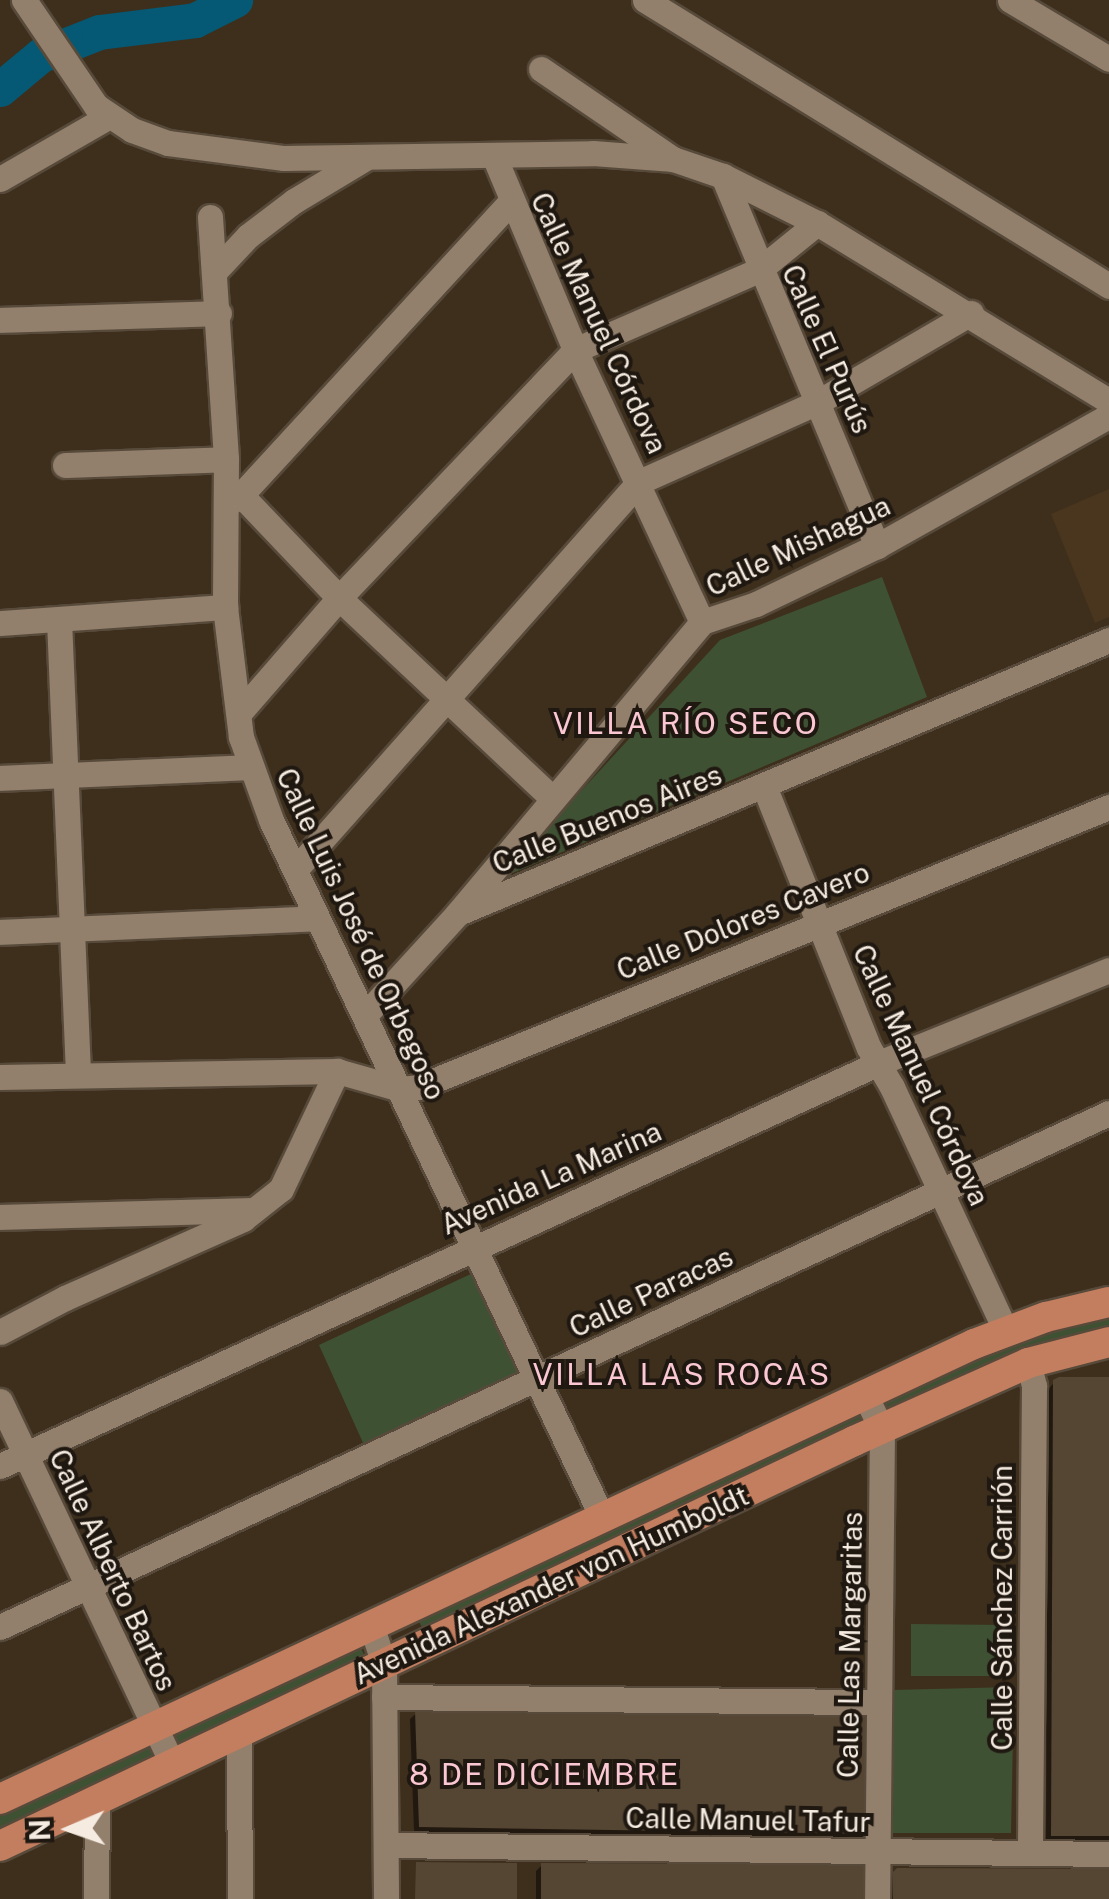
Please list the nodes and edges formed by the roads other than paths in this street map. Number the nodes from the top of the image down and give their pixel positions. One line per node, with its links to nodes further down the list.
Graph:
1 (645, 0): 17 (street)
2 (1010, 0): 4 (street)
3 (31, 11): 6 (street)
4 (1109, 59)
5 (542, 69): 9 (street)
6 (102, 111): 8 (street); 11 (street)
7 (494, 156): 8 (street); 9 (street); 12 (street, Calle Manuel Córdova)
8 (368, 157): 15 (street)
9 (673, 158): 10 (street)
10 (723, 176): 14 (street); 16 (street, Calle El Purús)
11 (0, 180)
12 (510, 202): 21 (street, Calle Manuel Córdova); 28 (street)
13 (210, 217): 15 (street, Calle Luis José de Orbegoso)
14 (817, 222): 16 (street); 19 (street)
15 (217, 269): 18 (street, Calle Luis José de Orbegoso)
16 (759, 270): 21 (street); 22 (street, Calle El Purús)
17 (1109, 286)
18 (219, 313): 20 (street); 25 (street, Calle Luis José de Orbegoso)
19 (971, 313): 22 (street); 23 (street)
20 (0, 320)
21 (575, 350): 27 (street, Calle Manuel Córdova); 30 (street)
22 (818, 402): 27 (street); 29 (street, Calle El Purús)
23 (1109, 402)
24 (1109, 416): 29 (street, Calle Mishagua)
25 (226, 460): 26 (street); 28 (street, Calle Luis José de Orbegoso)
26 (65, 465)
27 (639, 482): 33 (street, Calle Manuel Córdova); 36 (street)
28 (234, 500): 30 (street); 31 (street, Calle Luis José de Orbegoso)
29 (876, 546): 33 (street, Calle Mishagua)
30 (339, 598): 36 (street); 37 (street)
31 (224, 607): 32 (street); 37 (street, Calle Luis José de Orbegoso)
32 (58, 620): 34 (street); 39 (street)
33 (702, 622): 42 (street, Calle Mishagua)
34 (0, 623)
35 (1109, 640): 41 (street, Calle Buenos Aires)
36 (444, 699): 42 (street); 44 (street)
37 (239, 712): 38 (street, Calle Luis José de Orbegoso)
38 (252, 767): 39 (street); 44 (street, Calle Luis José de Orbegoso)
39 (64, 776): 40 (street); 48 (street)
40 (0, 778)
41 (764, 786): 45 (street, Calle Buenos Aires); 47 (street, Calle Manuel Córdova)
42 (551, 796): 45 (street, Calle Mishagua)
43 (1109, 807): 47 (street, Calle Dolores Cavero)
44 (295, 870): 46 (street, Calle Luis José de Orbegoso)
45 (458, 912): 51 (street, Calle Mishagua)
46 (316, 918): 48 (street); 51 (street, Calle Luis José de Orbegoso)
47 (818, 923): 52 (street, Calle Manuel Córdova); 56 (street, Calle Dolores Cavero)
48 (71, 928): 49 (street); 54 (street)
49 (0, 932)
50 (1109, 970): 52 (street, Avenida La Marina)
51 (365, 1015): 56 (street, Calle Luis José de Orbegoso)
52 (878, 1063): 58 (street, Calle Manuel Córdova); 61 (street, Avenida La Marina)
53 (337, 1072): 54 (street); 56 (street); 59 (street)
54 (78, 1075): 55 (street)
55 (0, 1078)
56 (400, 1089): 61 (street, Calle Luis José de Orbegoso)
57 (1109, 1112): 58 (street, Calle Paracas)
58 (941, 1190): 63 (street, Calle Manuel Córdova); 67 (street, Calle Paracas)
59 (255, 1210): 60 (street); 64 (street)
60 (0, 1216)
61 (474, 1246): 67 (street, Calle Luis José de Orbegoso); 71 (street, Avenida La Marina)
62 (1109, 1302): 63 (main road, Avenida Alexander von Humboldt)
63 (1006, 1331): 68 (main road, Avenida Alexander von Humboldt)
64 (0, 1332)
65 (1109, 1342): 66 (main road, Avenida Alexander von Humboldt)
66 (1028, 1364): 70 (main road, Avenida Alexander von Humboldt); 88 (street, Calle Sánchez Carrión)
67 (536, 1378): 73 (street, Calle Luis José de Orbegoso); 74 (street, Calle Paracas)
68 (865, 1395): 70 (street, Calle Las Margaritas); 73 (main road, Avenida Alexander von Humboldt)
69 (0, 1400): 71 (street, Calle Alberto Bartos)
70 (882, 1430): 77 (main road, Avenida Alexander von Humboldt); 79 (street, Calle Las Margaritas)
71 (24, 1453): 72 (street); 74 (street, Calle Alberto Bartos)
72 (0, 1466)
73 (602, 1517): 75 (main road, Avenida Alexander von Humboldt)
74 (86, 1587): 76 (street, Calle Paracas); 80 (street, Calle Alberto Bartos)
75 (371, 1625): 77 (street); 80 (main road, Avenida Alexander von Humboldt)
76 (0, 1627)
77 (384, 1664): 78 (street); 81 (main road, Avenida Alexander von Humboldt)
78 (384, 1696): 79 (street); 85 (street)
79 (879, 1702): 87 (street, Calle Las Margaritas)
80 (154, 1726): 82 (street, Calle Alberto Bartos); 83 (main road, Avenida Alexander von Humboldt)
81 (240, 1732): 82 (main road, Avenida Alexander von Humboldt); 91 (street)
82 (172, 1764): 84 (main road, Avenida Alexander von Humboldt)
83 (0, 1799)
84 (98, 1800): 86 (main road, Avenida Alexander von Humboldt); 90 (street)
85 (386, 1845): 87 (street, Calle Manuel Tafur); 92 (street)
86 (0, 1846)
87 (878, 1851): 88 (street, Calle Manuel Tafur); 93 (street, Calle Las Margaritas)
88 (1030, 1853): 89 (street, Calle Manuel Tafur)
89 (1109, 1854)
90 (96, 1899)
91 (240, 1899)
92 (386, 1899)
93 (877, 1899)

